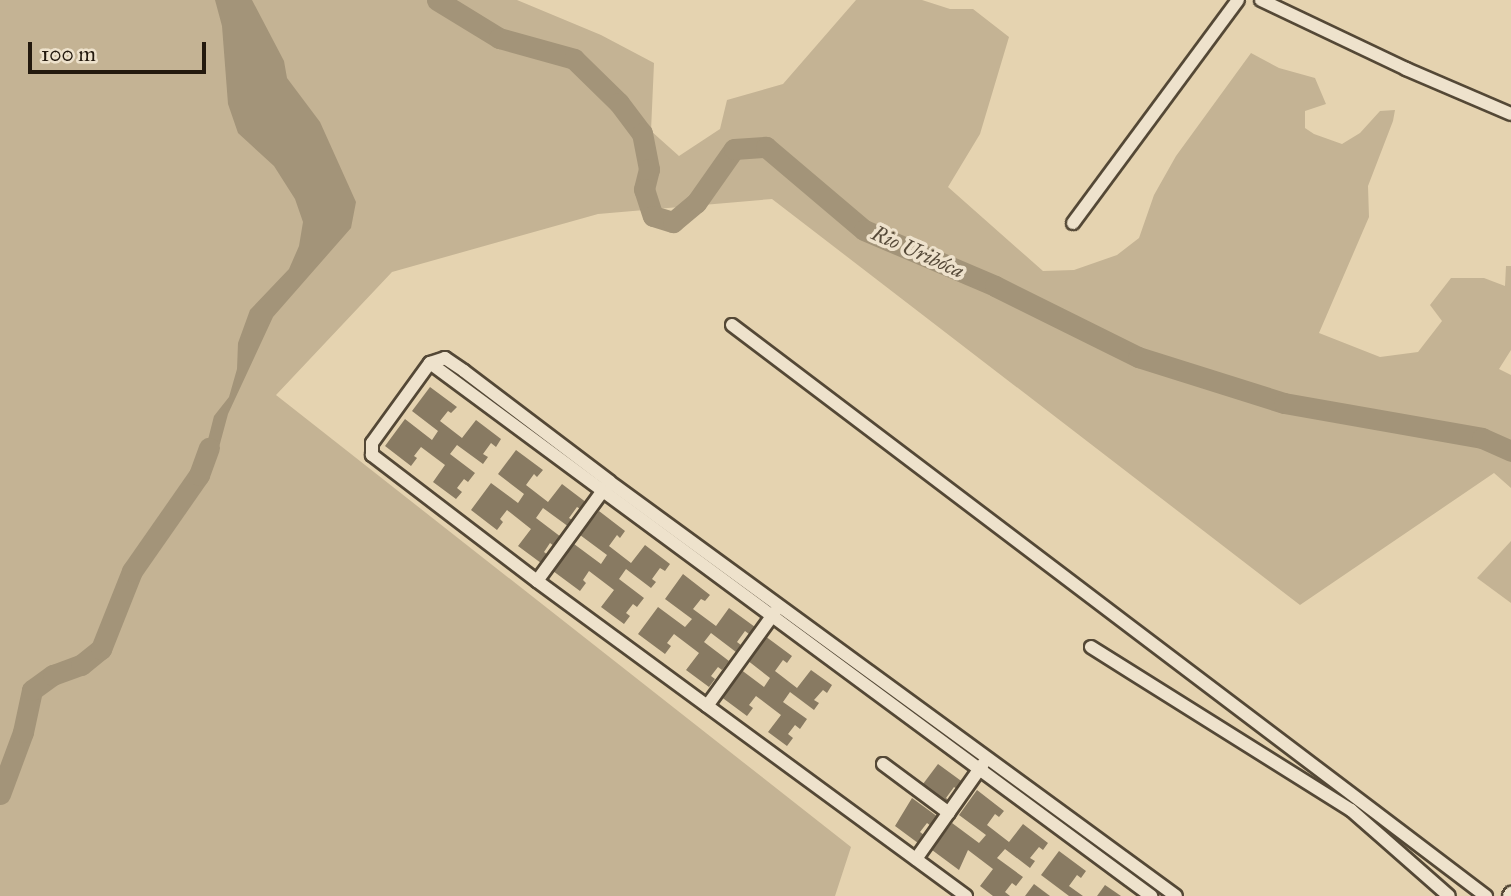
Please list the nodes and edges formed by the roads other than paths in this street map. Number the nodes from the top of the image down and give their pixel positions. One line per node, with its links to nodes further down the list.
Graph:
1 (1238, 0): 4 (street)
2 (1261, 0): 3 (street)
3 (1511, 114)
4 (1073, 223)
5 (732, 325): 21 (street)
6 (606, 487): 7 (street); 7 (street); 8 (street)
7 (537, 581): 10 (street)
8 (775, 611): 10 (street); 11 (street); 13 (street)
9 (1091, 647): 20 (street)
10 (708, 706): 15 (street)
11 (988, 758): 13 (street); 16 (street)
12 (883, 764): 14 (street)
13 (980, 770): 14 (street); 18 (street)
14 (949, 813): 15 (street)
15 (916, 859): 17 (street)
16 (1157, 883): 18 (street); 19 (street)
17 (966, 896)
18 (1150, 896)
19 (1176, 896)
20 (1449, 896)
21 (1486, 896)

